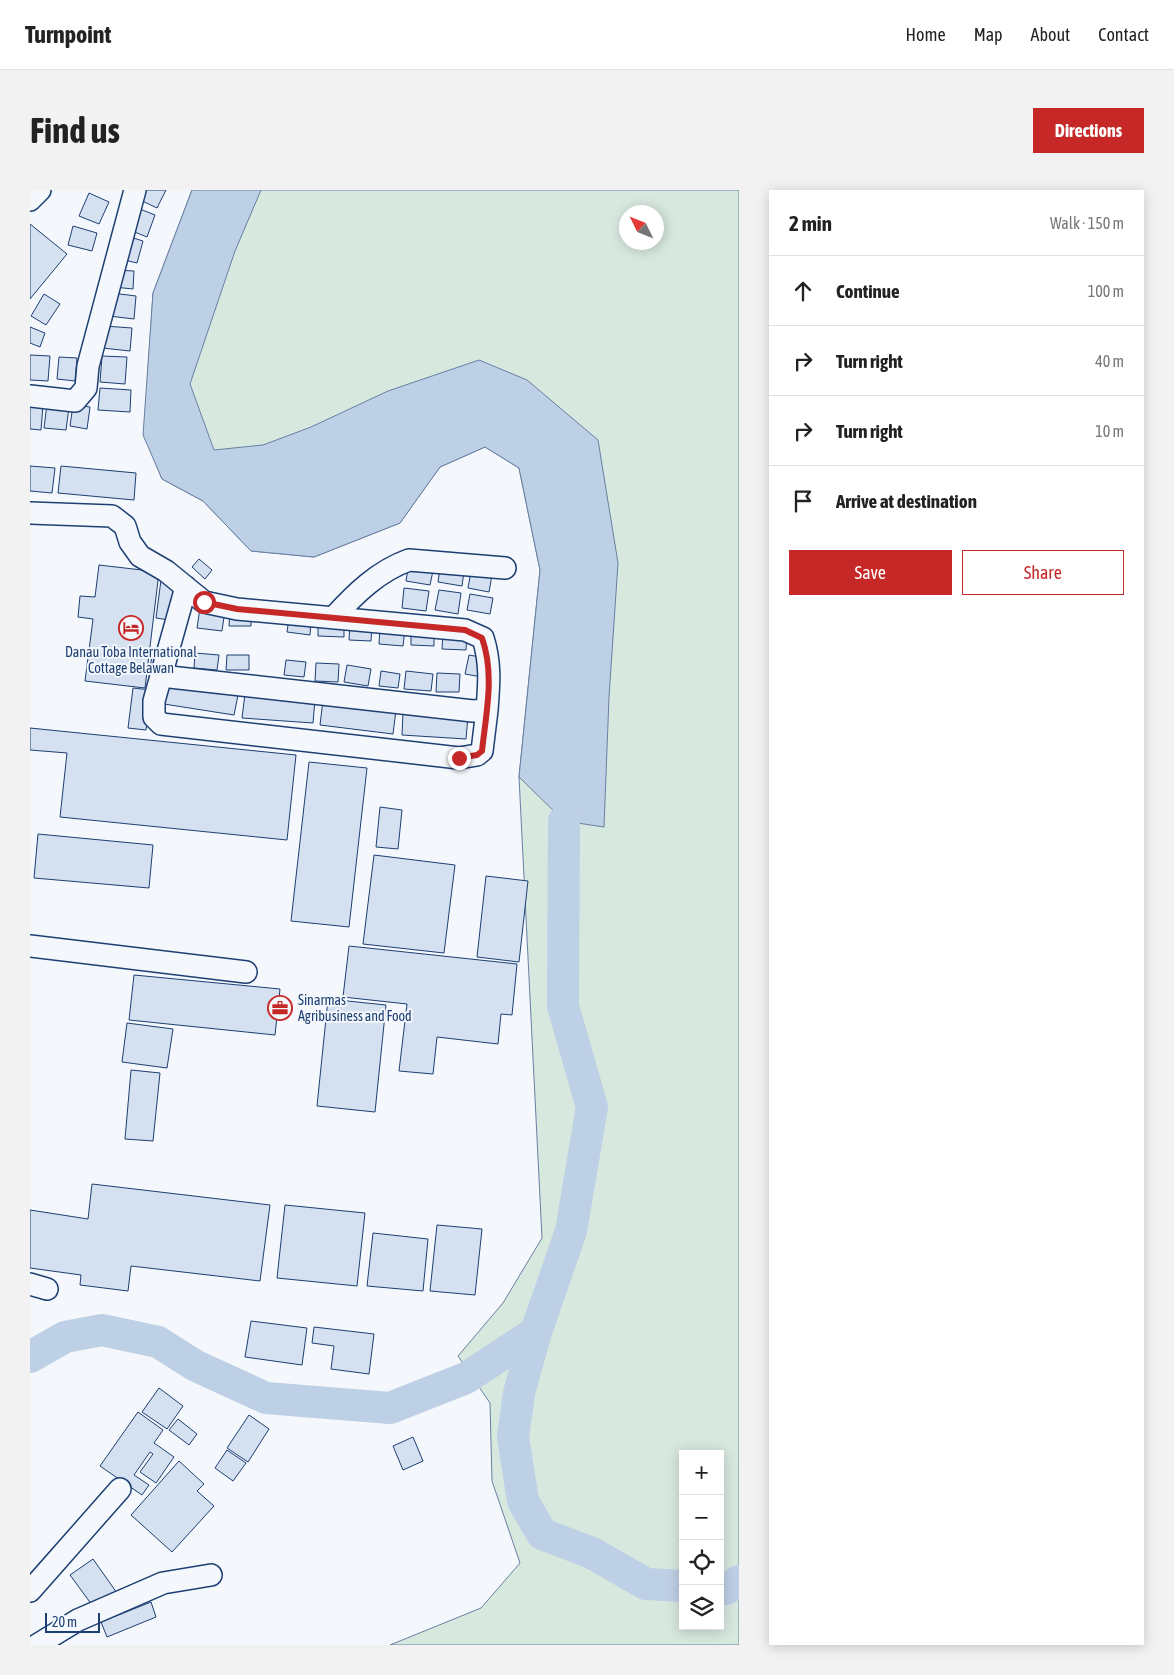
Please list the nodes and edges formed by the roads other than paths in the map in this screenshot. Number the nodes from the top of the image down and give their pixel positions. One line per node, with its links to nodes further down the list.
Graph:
1 (40, 190): 3 (lane)
2 (135, 190): 4 (lane)
3 (30, 200)
4 (30, 396)
5 (30, 513): 7 (lane)
6 (505, 568): 8 (lane)
7 (186, 587): 8 (lane); 9 (lane)
8 (333, 618): 10 (lane)
9 (161, 676): 10 (lane); 10 (lane)
10 (487, 710)
11 (30, 946): 12 (lane)
12 (246, 972)
13 (120, 1489): 15 (lane)
14 (211, 1575): 17 (lane)
15 (30, 1591)
16 (30, 1631): 17 (lane)
17 (37, 1645)

